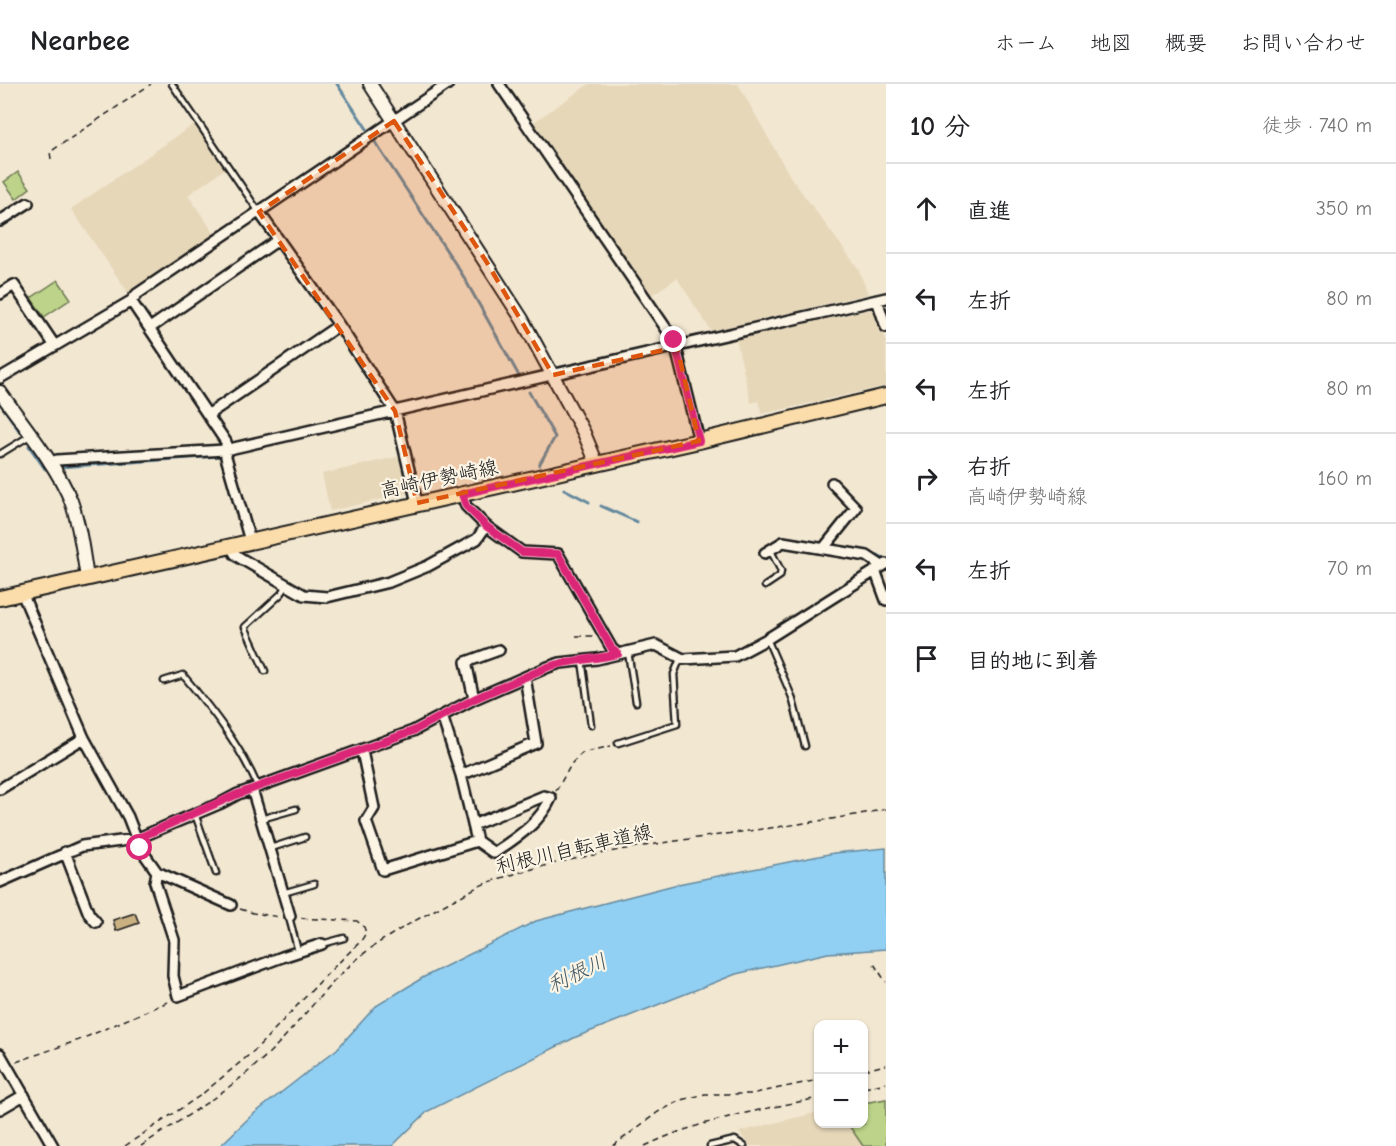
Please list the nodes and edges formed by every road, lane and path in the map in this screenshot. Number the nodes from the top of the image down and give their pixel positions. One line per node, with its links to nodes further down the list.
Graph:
1 (151, 84): 7 (path)
2 (172, 84): 9 (lane)
3 (370, 84): 6 (street)
4 (448, 84): 6 (street)
5 (499, 84): 19 (street)
6 (394, 121): 9 (street); 20 (street)
7 (51, 159)
8 (28, 203): 10 (street)
9 (259, 212): 11 (street); 14 (street)
10 (0, 221)
11 (278, 240): 15 (street); 17 (street)
12 (0, 294): 18 (street)
13 (881, 299): 16 (street); 19 (street)
14 (131, 301): 17 (street); 18 (street)
15 (339, 325): 24 (street); 25 (street)
16 (886, 327)
17 (150, 328): 25 (street)
18 (55, 346): 21 (street)
19 (677, 347): 20 (street); 27 (street)
20 (553, 375): 24 (street); 31 (street)
21 (0, 378)
22 (0, 392): 26 (street)
23 (886, 396): 27 (main road, 高崎伊勢崎線)
24 (395, 411): 28 (street); 34 (street)
25 (208, 414): 28 (street)
26 (31, 435): 29 (lane); 30 (street)
27 (699, 441): 31 (main road, 高崎伊勢崎線)
28 (225, 450): 30 (street); 36 (street)
29 (0, 454)
30 (49, 463): 41 (street)
31 (597, 464): 33 (main road, 高崎伊勢崎線)
32 (832, 483): 38 (street)
33 (462, 494): 34 (main road, 高崎伊勢崎線); 35 (street)
34 (417, 503): 36 (main road, 高崎伊勢崎線)
35 (486, 526): 42 (street); 48 (street)
36 (250, 541): 37 (main road, 高崎伊勢崎線)
37 (231, 546): 41 (main road, 高崎伊勢崎線); 42 (street)
38 (823, 549): 39 (street); 40 (street)
39 (767, 551): 43 (lane)
40 (881, 567): 46 (street); 49 (street)
41 (87, 578): 44 (main road, 高崎伊勢崎線)
42 (287, 586): 54 (lane)
43 (765, 586)
44 (22, 593): 45 (main road, 高崎伊勢崎線); 61 (street)
45 (0, 598)
46 (886, 600)
47 (576, 636): 48 (path)
48 (606, 636): 51 (street)
49 (766, 639): 52 (street); 63 (lane)
50 (499, 650): 57 (street)
51 (623, 652): 52 (street); 53 (street); 58 (lane)
52 (680, 659): 62 (lane)
53 (582, 660): 55 (street); 60 (lane)
54 (265, 671)
55 (525, 677): 57 (street); 65 (street)
56 (164, 681): 66 (lane)
57 (474, 699): 59 (street)
58 (636, 702)
59 (442, 716): 64 (street); 65 (street)
60 (591, 725)
61 (84, 738): 67 (street); 75 (street)
62 (618, 743): 68 (path)
63 (805, 746)
64 (362, 751): 66 (street); 76 (street)
65 (461, 775): 73 (street)
66 (255, 788): 71 (street); 72 (street)
67 (0, 789)
68 (551, 798): 73 (street); 76 (street)
69 (296, 809): 72 (lane)
70 (886, 809): 105 (path, 利根川自転車道線)
71 (195, 814): 75 (street); 80 (lane)
72 (261, 819): 77 (street)
73 (473, 825): 76 (street)
74 (305, 837): 77 (lane)
75 (136, 839): 78 (street); 79 (street)
76 (477, 841)
77 (270, 848): 83 (street)
78 (65, 852): 81 (street); 86 (street)
79 (157, 872): 84 (street); 92 (street)
80 (216, 873)
81 (0, 882)
82 (314, 884): 83 (lane)
83 (283, 893): 85 (street)
84 (231, 905): 85 (path)
85 (290, 916): 89 (lane); 104 (path)
86 (96, 922)
87 (344, 938): 88 (lane)
88 (322, 944): 89 (street)
89 (298, 951): 92 (street)
90 (874, 964): 91 (path)
91 (886, 982)
92 (178, 996): 95 (path)
93 (0, 1054): 95 (street)
94 (886, 1065): 96 (path)
95 (3, 1068): 100 (street)
96 (868, 1069)
97 (814, 1081): 106 (path)
98 (886, 1083): 99 (path)
99 (868, 1087)
100 (24, 1095): 102 (street); 103 (street)
101 (814, 1099): 107 (path)
102 (0, 1109)
103 (53, 1146)
104 (124, 1146)
105 (141, 1146)
106 (613, 1146)
107 (645, 1146)
108 (710, 1146): 109 (lane)
109 (744, 1146)

